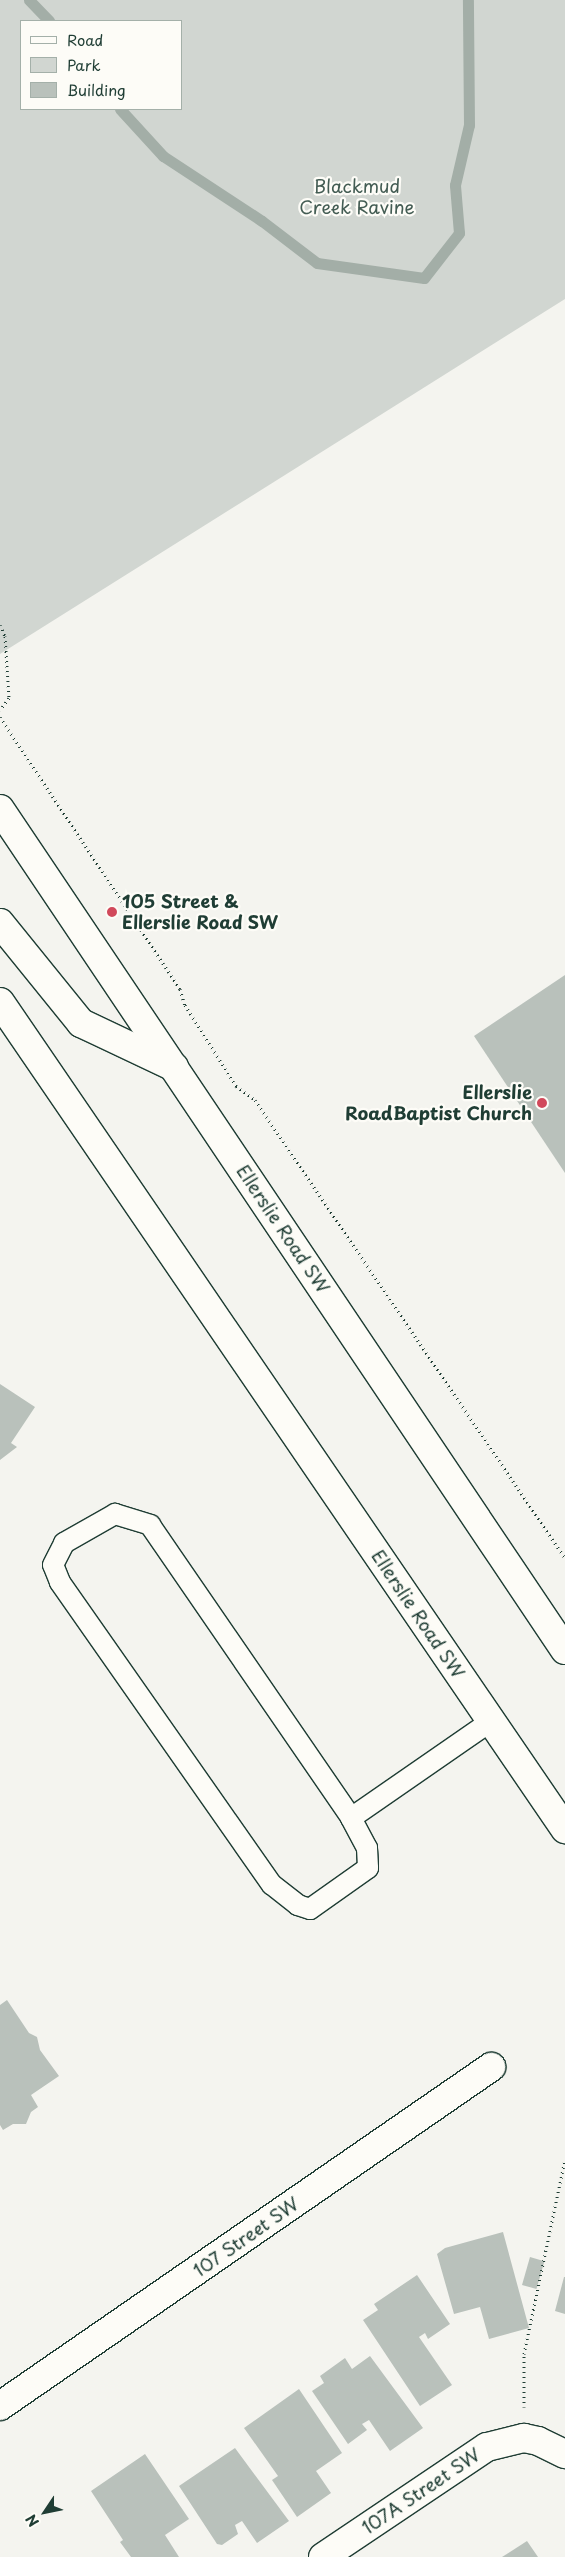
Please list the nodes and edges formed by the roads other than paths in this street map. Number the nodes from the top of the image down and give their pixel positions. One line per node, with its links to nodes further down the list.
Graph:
1 (0, 809): 4 (main road, Ellerslie Road SW)
2 (0, 923): 4 (main road)
3 (0, 1002): 6 (main road, Ellerslie Road SW)
4 (175, 1067): 5 (main road, Ellerslie Road SW)
5 (565, 1650)
6 (491, 1721): 7 (lane); 8 (main road, Ellerslie Road SW)
7 (351, 1818): 7 (lane)
8 (565, 1829)
9 (491, 2067): 10 (main road, 107 Street SW)
10 (0, 2406)
11 (565, 2454): 12 (main road, 107A Street SW)
12 (323, 2557)

